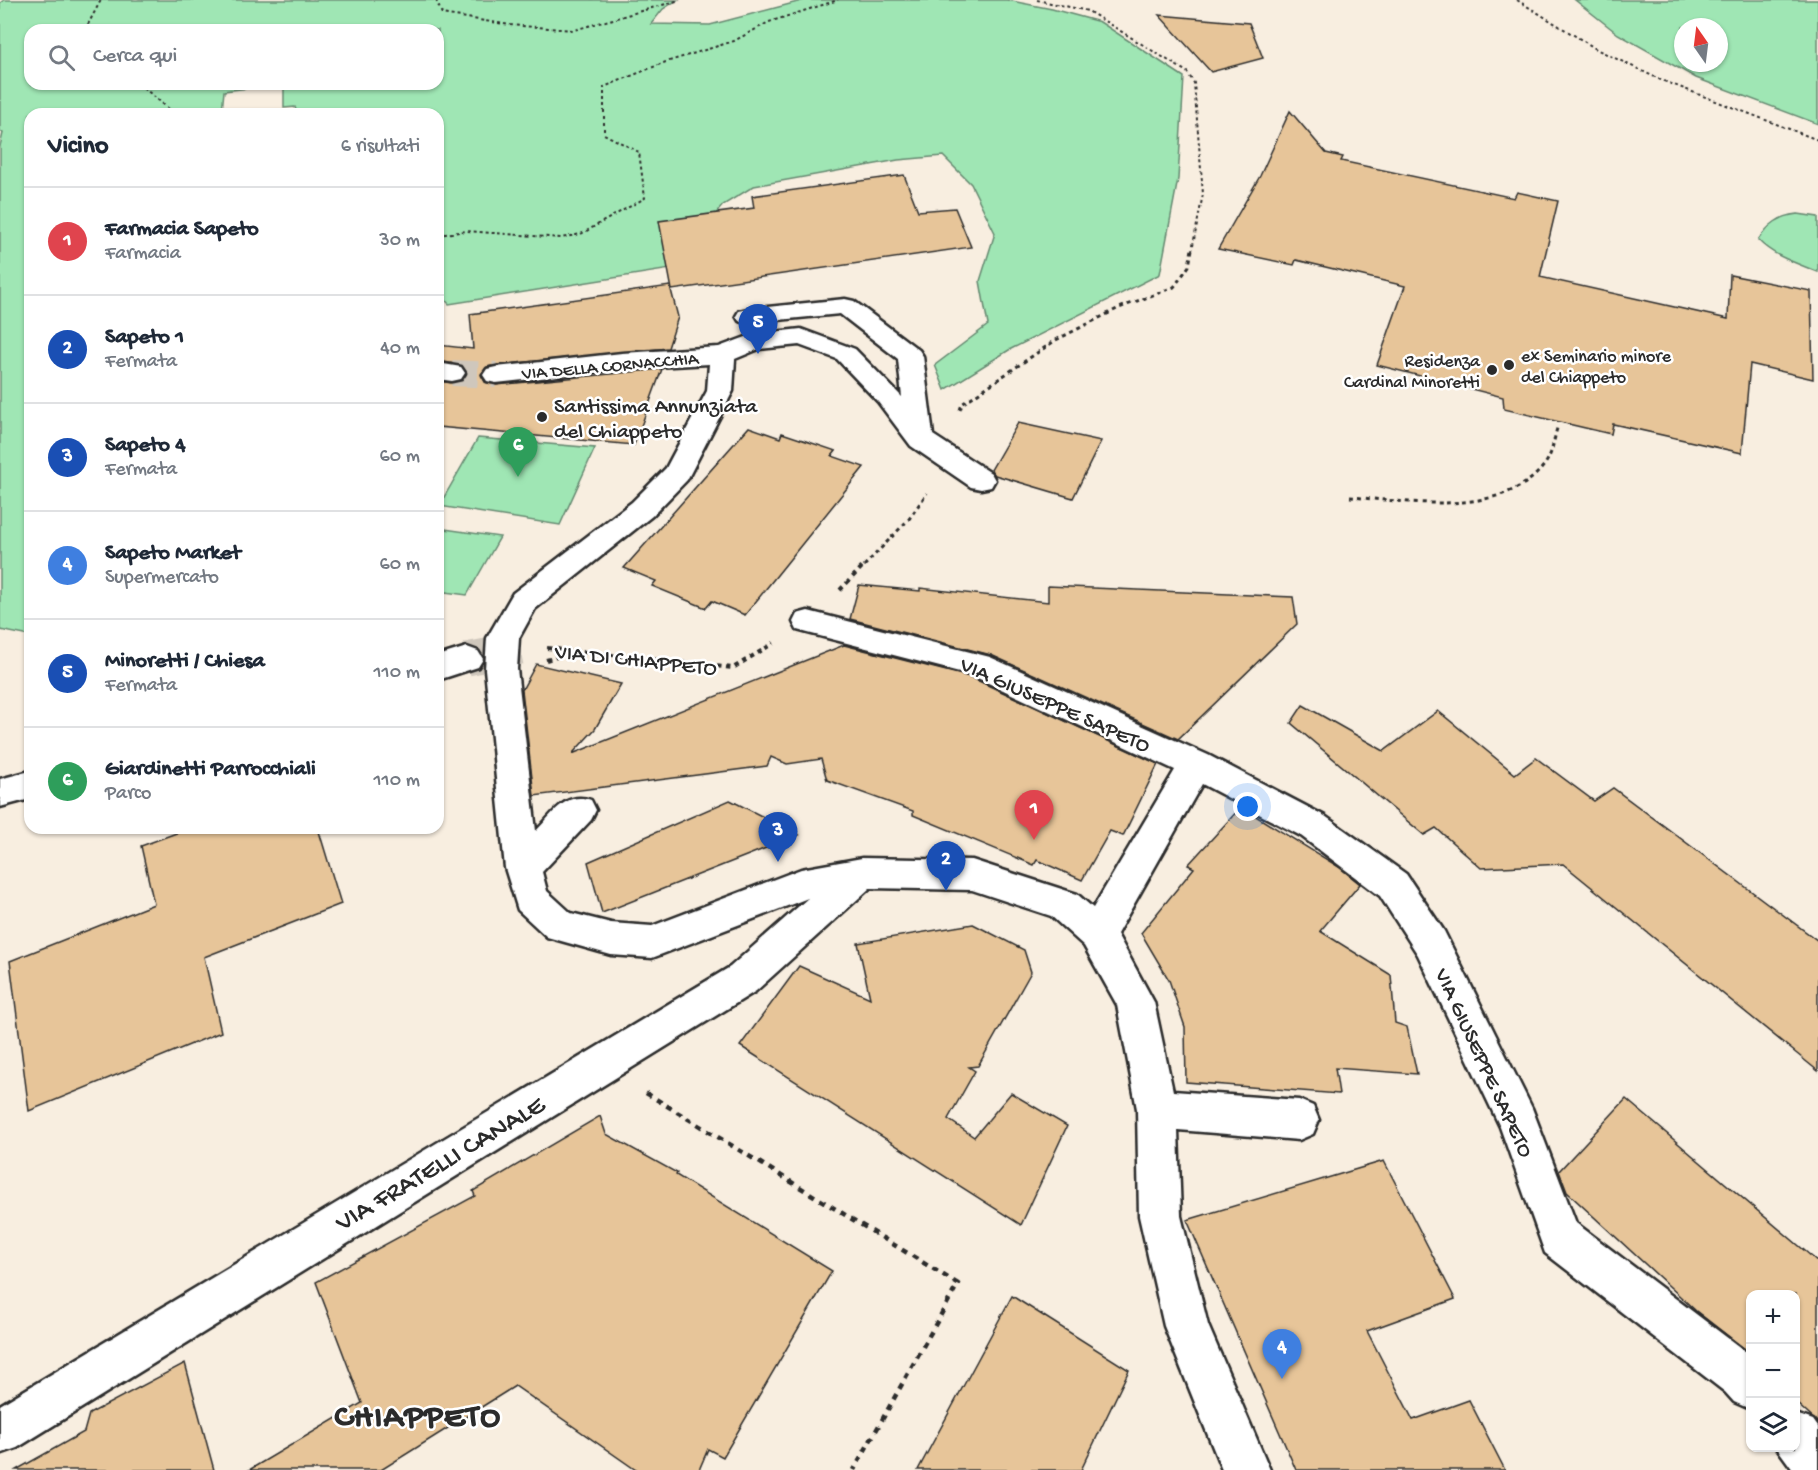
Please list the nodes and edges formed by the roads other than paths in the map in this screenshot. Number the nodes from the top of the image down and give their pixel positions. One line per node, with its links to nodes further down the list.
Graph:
1 (748, 316): 4 (street)
2 (723, 355): 3 (street, VIA DELLA CORNACCHIA); 4 (street, VIA DELLA CORNACCHIA); 11 (street)
3 (496, 375)
4 (921, 440): 5 (street)
5 (981, 480)
6 (808, 622): 7 (street, VIA GIUSEPPE SAPETO)
7 (1196, 765): 13 (street); 16 (street, VIA GIUSEPPE SAPETO)
8 (24, 787): 9 (street)
9 (0, 793)
10 (579, 810): 11 (street)
11 (523, 868): 12 (street)
12 (862, 873): 13 (street); 17 (street, VIA FRATELLI CANALE)
13 (1097, 934): 14 (street)
14 (1158, 1108): 15 (street); 20 (street)
15 (1299, 1120)
16 (1746, 1382)
17 (0, 1431)
18 (1800, 1442): 19 (street)
19 (1818, 1463)
20 (1246, 1470)

